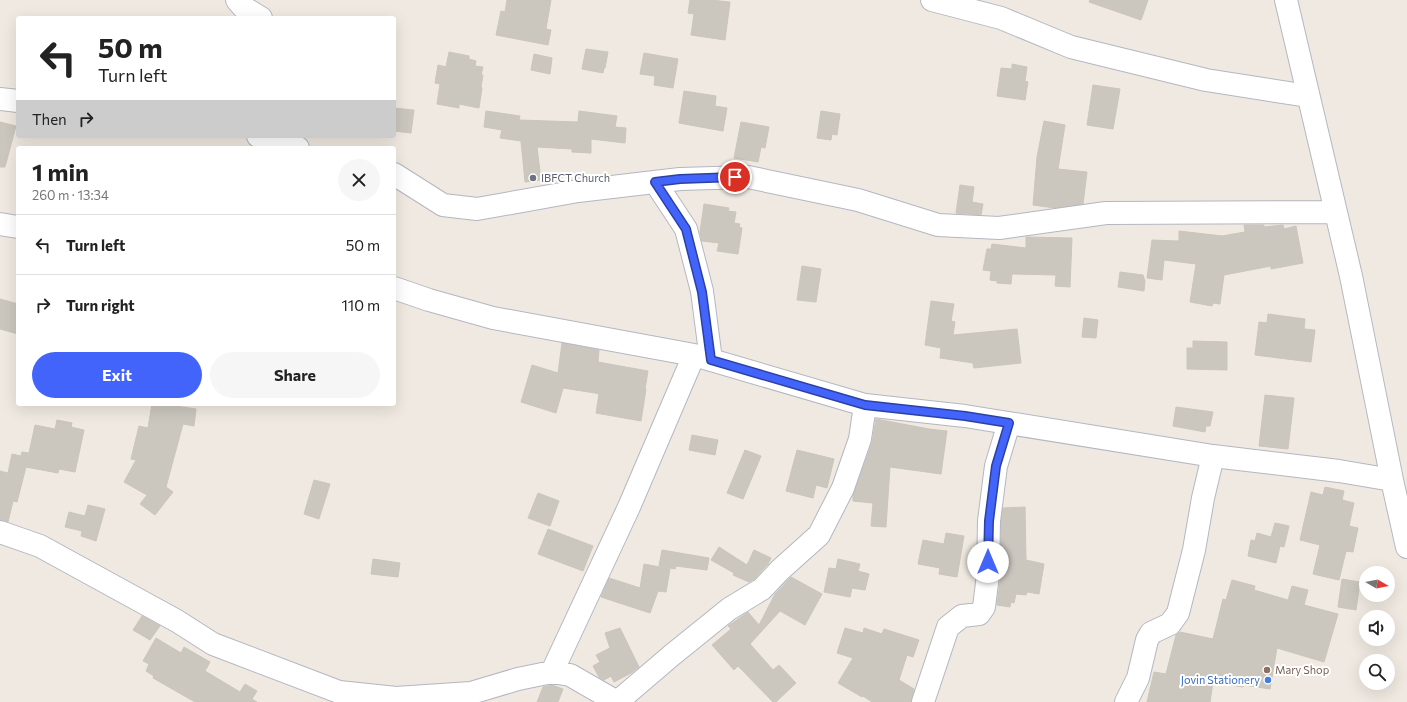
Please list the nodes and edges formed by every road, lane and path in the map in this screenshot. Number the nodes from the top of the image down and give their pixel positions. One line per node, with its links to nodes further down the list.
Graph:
1 (237, 0): 4 (street)
2 (932, 0): 5 (street)
3 (1286, 0): 5 (street)
4 (258, 16)
5 (1308, 96): 12 (street)
6 (0, 99): 7 (street)
7 (16, 101)
8 (265, 138): 9 (street)
9 (291, 146)
10 (396, 175): 11 (street)
11 (655, 182): 12 (street); 16 (street)
12 (1335, 212): 20 (street)
13 (0, 224): 14 (street)
14 (16, 227)
15 (396, 289): 16 (street)
16 (703, 358): 17 (street); 23 (street)
17 (865, 405): 18 (street); 24 (street)
18 (1009, 423): 19 (street); 25 (street)
19 (1213, 456): 20 (street); 26 (street)
20 (1392, 480): 22 (street)
21 (0, 532): 23 (street)
22 (1407, 547)
23 (552, 672): 24 (street)
24 (617, 702)
25 (923, 702)
26 (1126, 702)

